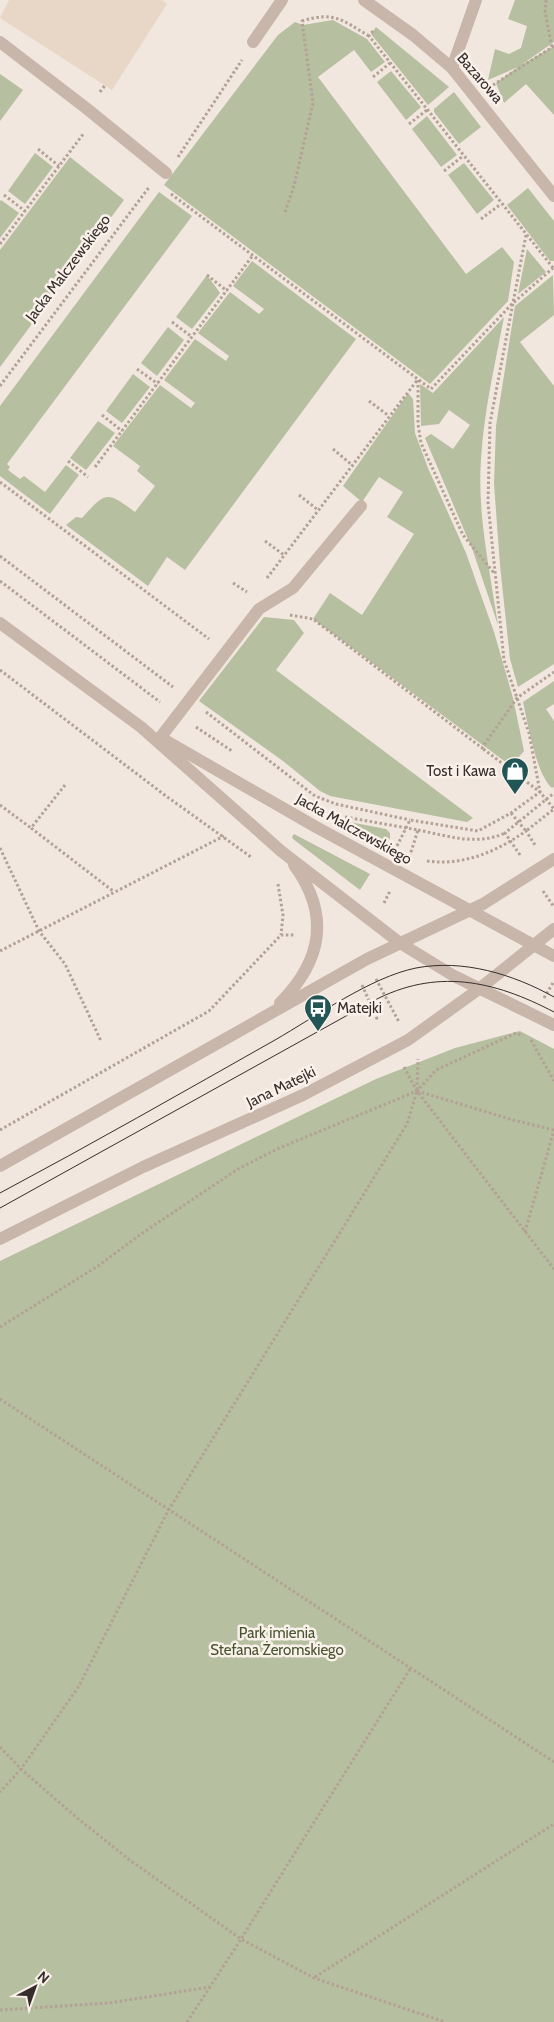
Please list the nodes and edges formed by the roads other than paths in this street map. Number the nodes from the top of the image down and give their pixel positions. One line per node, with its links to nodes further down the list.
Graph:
1 (282, 0): 5 (street)
2 (364, 0): 6 (street, Bazarowa)
3 (476, 0): 6 (street)
4 (0, 42): 7 (street)
5 (253, 42)
6 (452, 68): 8 (street, Bazarowa)
7 (166, 173)
8 (554, 196)
9 (361, 506): 12 (street)
10 (0, 623): 11 (street, Jacka Malczewskiego)
11 (141, 727): 12 (street, Jacka Malczewskiego); 13 (street, Jacka Malczewskiego)
12 (160, 738): 15 (street, Jacka Malczewskiego)
13 (281, 851): 17 (street, Jacka Malczewskiego); 21 (street, Jacka Malczewskiego)
14 (551, 861): 15 (street)
15 (470, 910): 17 (street); 18 (street, Jacka Malczewskiego)
16 (554, 928): 18 (street, Jana Matejki)
17 (400, 943): 20 (street, Jacka Malczewskiego); 21 (street)
18 (533, 944): 19 (street, Jacka Malczewskiego); 20 (street, Jana Matejki)
19 (554, 956)
20 (479, 989): 22 (street, Jacka Malczewskiego); 24 (street, Jana Matejki)
21 (264, 1017): 23 (street)
22 (554, 1025)
23 (0, 1166)
24 (0, 1238)

